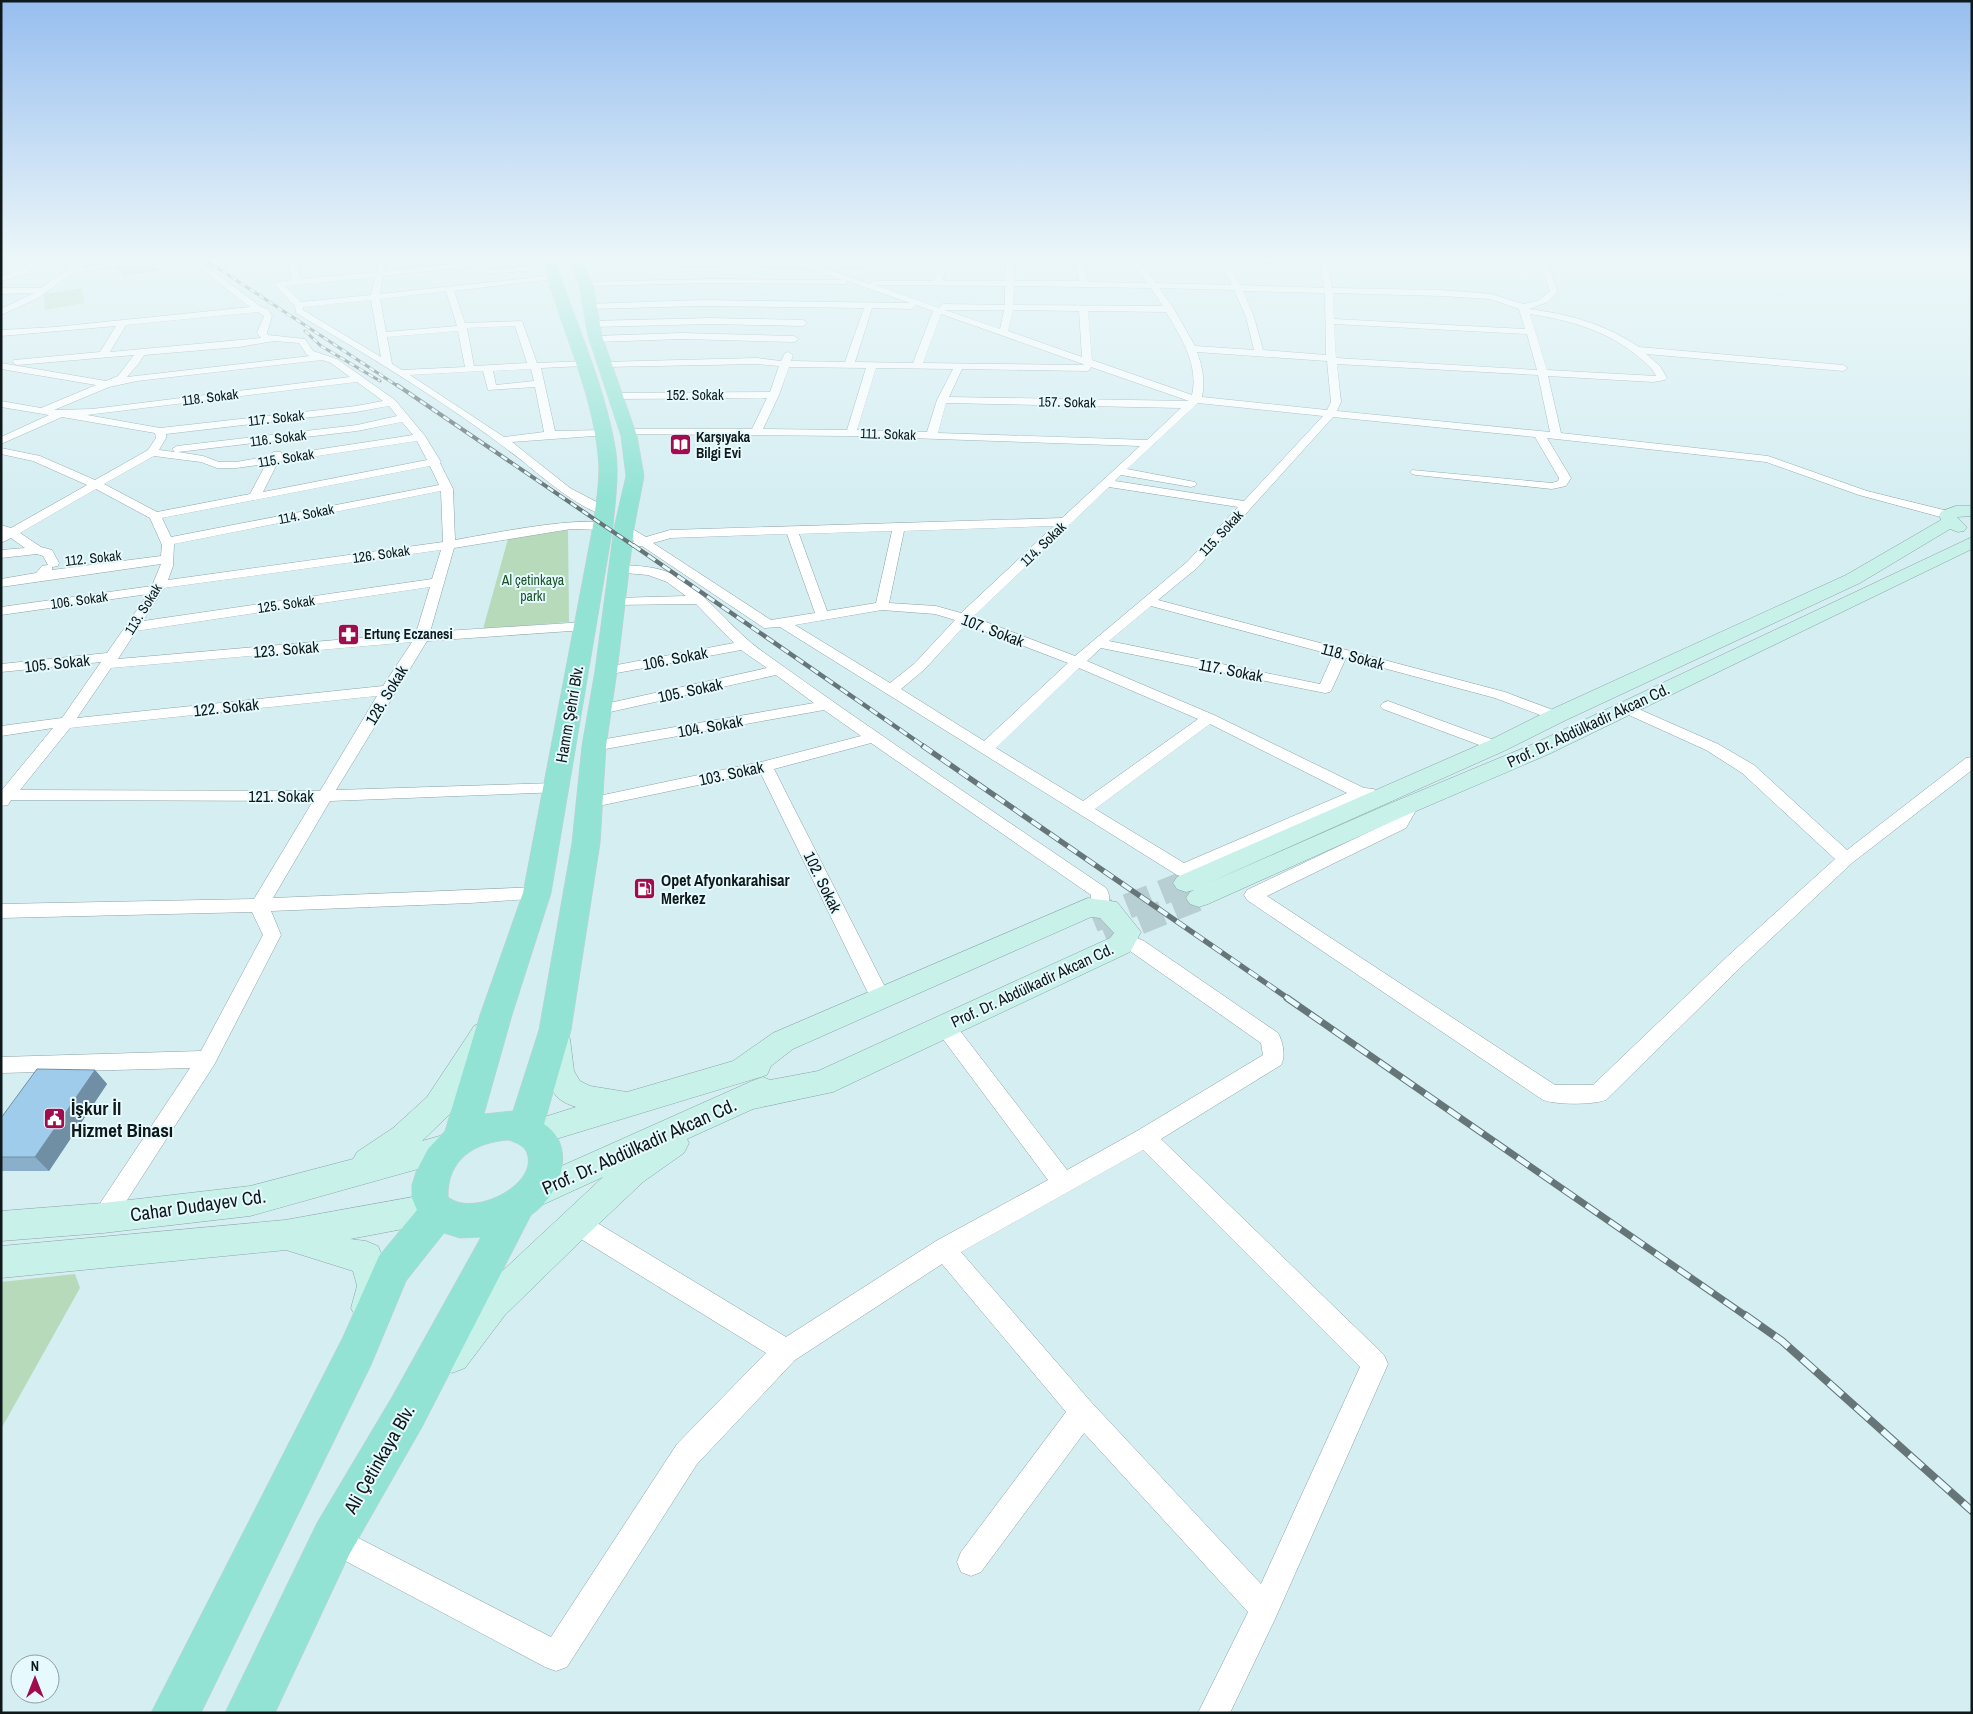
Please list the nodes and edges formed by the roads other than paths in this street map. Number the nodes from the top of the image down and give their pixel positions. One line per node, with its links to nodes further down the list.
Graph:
1 (113, 339): 23 (street)
2 (272, 339): 21 (street, 128. Sokak); 24 (street, 128. Sokak)
3 (345, 339): 29 (street, 107. Sokak)
4 (383, 339): 29 (street)
5 (465, 339): 39 (street)
6 (525, 339): 30 (street)
7 (582, 339): 27 (main road, Hamm Şehri Blv.)
8 (591, 339): 27 (main road, Hamm Şehri Blv.)
9 (794, 339): 28 (street)
10 (857, 339): 31 (street)
11 (924, 339): 33 (street)
12 (1020, 339): 26 (street)
13 (1085, 339): 26 (street)
14 (1186, 339): 19 (street)
15 (1257, 339): 22 (street)
16 (1330, 339): 25 (street)
17 (1533, 339): 41 (street)
18 (1621, 339): 20 (street)
19 (1192, 349): 22 (street); 50 (street)
20 (1638, 350): 38 (street); 41 (street)
21 (140, 352): 23 (street, 128. Sokak); 43 (street)
22 (1259, 352): 25 (street)
23 (104, 354): 35 (street, 128. Sokak)
24 (319, 358): 42 (street, 128. Sokak); 44 (street)
25 (1331, 360): 41 (street); 53 (street)
26 (1087, 363): 37 (street)
27 (594, 364): 28 (street); 30 (street); 47 (main road, Hamm Şehri Blv.); 61 (main road, Hamm Şehri Blv.)
28 (784, 364): 31 (street); 46 (street)
29 (387, 365): 40 (street, 107. Sokak)
30 (534, 365): 36 (street); 45 (street)
31 (848, 365): 32 (street)
32 (872, 365): 33 (street); 62 (street)
33 (917, 366): 34 (street)
34 (959, 366): 37 (street); 48 (street)
35 (3, 367): 43 (street)
36 (487, 368): 39 (street); 45 (street)
37 (1101, 368): 50 (street)
38 (1843, 368)
39 (470, 369): 40 (street)
40 (400, 373): 69 (street, 107. Sokak)
41 (1543, 374): 66 (street)
42 (359, 379): 44 (street, 118. Sokak); 49 (street, 128. Sokak)
43 (107, 384): 44 (street); 52 (street)
44 (210, 384): 54 (street, 118. Sokak)
45 (539, 384): 64 (street)
46 (774, 394): 47 (street, 152. Sokak); 59 (street)
47 (615, 396): 60 (main road, Hamm Şehri Blv.)
48 (942, 400): 50 (street, 157. Sokak); 65 (street)
49 (391, 402): 55 (street, 117. Sokak); 56 (street, 128. Sokak)
50 (1194, 402): 53 (street); 71 (street, 114. Sokak)
51 (1, 404): 52 (street, 117. Sokak)
52 (44, 411): 54 (street, 117. Sokak); 57 (street)
53 (1331, 413): 63 (street); 82 (street, 115. Sokak)
54 (61, 414): 58 (street, 117. Sokak); 70 (street)
55 (287, 417): 58 (street, 117. Sokak); 68 (street)
56 (404, 418): 67 (street, 128. Sokak); 68 (street, 116. Sokak)
57 (1, 430)
58 (160, 431): 73 (street)
59 (757, 431): 60 (street, 111. Sokak); 62 (street, 111. Sokak)
60 (627, 432): 87 (main road, Hamm Şehri Blv.)
61 (603, 433): 64 (street); 87 (main road, Hamm Şehri Blv.)
62 (850, 433): 65 (street, 111. Sokak)
63 (1539, 434): 66 (street); 77 (street)
64 (550, 435): 69 (street)
65 (932, 436): 71 (street, 111. Sokak)
66 (1556, 436): 85 (street)
67 (420, 437): 74 (street, 115. Sokak); 75 (street, 128. Sokak)
68 (283, 438): 73 (street, 116. Sokak); 74 (street)
69 (502, 440): 87 (street, 107. Sokak)
70 (1, 441)
71 (1149, 443): 76 (street, 114. Sokak)
72 (1, 451): 79 (street)
73 (152, 452): 74 (street, 115. Sokak); 79 (street)
74 (275, 460): 81 (street)
75 (435, 462): 80 (street, 128. Sokak); 81 (street)
76 (1118, 471): 78 (street, 114. Sokak); 82 (street)
77 (1416, 472)
78 (1106, 482): 82 (street); 86 (street, 114. Sokak)
79 (97, 485): 84 (street); 91 (street)
80 (446, 487): 93 (street, 128. Sokak); 94 (street, 114. Sokak)
81 (254, 497): 84 (street)
82 (1251, 501): 104 (street, 115. Sokak)
83 (1972, 511): 85 (main road, Prof. Dr. Abdülkadir Akcan Cd.)
84 (155, 516): 94 (street)
85 (1949, 518): 90 (main road); 128 (main road, Prof. Dr. Abdülkadir Akcan Cd.)
86 (1065, 522): 88 (street, 126. Sokak); 109 (street, 114. Sokak)
87 (619, 526): 89 (street, 126. Sokak); 93 (street, 126. Sokak); 97 (main road, Hamm Şehri Blv.); 110 (street, 107. Sokak); 111 (main road, Hamm Şehri Blv.)
88 (899, 527): 89 (street, 126. Sokak); 106 (street)
89 (792, 530): 108 (street)
90 (1972, 532)
91 (5, 533): 95 (street, 112. Sokak)
92 (1972, 542): 126 (main road, Prof. Dr. Abdülkadir Akcan Cd.)
93 (449, 545): 100 (street, 128. Sokak); 102 (street, 126. Sokak)
94 (167, 549): 98 (street, 112. Sokak); 99 (street); 102 (street, 113. Sokak)
95 (37, 550): 96 (street); 98 (street, 112. Sokak)
96 (1, 554)
97 (620, 561): 103 (street); 105 (main road, Hamm Şehri Blv.)
98 (53, 562): 99 (street)
99 (40, 576): 101 (street)
100 (439, 582): 112 (street, 125. Sokak); 113 (street, 128. Sokak)
101 (1, 583)
102 (158, 587): 107 (street, 106. Sokak); 112 (street, 113. Sokak)
103 (699, 600): 105 (street); 115 (street)
104 (1148, 601): 114 (street, 115. Sokak); 116 (street, 118. Sokak)
105 (614, 602): 121 (main road, Hamm Şehri Blv.)
106 (882, 606): 108 (street, 107. Sokak); 109 (street, 107. Sokak)
107 (1, 611)
108 (822, 615): 110 (street, 107. Sokak)
109 (964, 618): 118 (street, 107. Sokak); 123 (street, 114. Sokak)
110 (783, 623): 123 (street)
111 (584, 626): 113 (street, 123. Sokak); 138 (main road, Hamm Şehri Blv.)
112 (133, 627): 117 (street, 113. Sokak)
113 (422, 637): 117 (street, 123. Sokak); 122 (street, 128. Sokak)
114 (1098, 643): 116 (street, 117. Sokak); 118 (street, 115. Sokak)
115 (744, 645): 120 (street); 121 (street, 106. Sokak)
116 (1341, 653): 128 (street, 118. Sokak)
117 (110, 661): 119 (street, 105. Sokak); 130 (street, 113. Sokak)
118 (1077, 662): 129 (street, 107. Sokak); 135 (street, 115. Sokak)
119 (1, 668)
120 (779, 670): 124 (street); 127 (street, 105. Sokak)
121 (606, 671): 127 (main road, Hamm Şehri Blv.)
122 (388, 690): 130 (street, 122. Sokak); 141 (street, 128. Sokak)
123 (891, 690): 135 (street)
124 (827, 705): 132 (street); 133 (street, 104. Sokak)
125 (1388, 706): 134 (street)
126 (1625, 708): 144 (main road, Prof. Dr. Abdülkadir Akcan Cd.); 146 (street)
127 (601, 709): 133 (main road, Hamm Şehri Blv.)
128 (1556, 716): 134 (main road, Prof. Dr. Abdülkadir Akcan Cd.)
129 (1209, 718): 140 (street, 107. Sokak); 145 (street)
130 (66, 723): 131 (street); 142 (street, 113. Sokak)
131 (1, 731)
132 (873, 738): 137 (street, 103. Sokak); 150 (street)
133 (594, 746): 143 (main road, Hamm Şehri Blv.)
134 (1496, 746): 139 (main road, Prof. Dr. Abdülkadir Akcan Cd.)
135 (986, 748): 145 (street)
136 (1972, 762): 146 (street)
137 (765, 766): 143 (street, 103. Sokak); 151 (street, 102. Sokak)
138 (555, 788): 141 (street, 121. Sokak); 147 (main road, Hamm Şehri Blv.)
139 (1389, 792): 140 (street); 144 (main road, Prof. Dr. Abdülkadir Akcan Cd.)
140 (1361, 793): 145 (street)
141 (325, 796): 142 (street, 121. Sokak); 148 (street, 128. Sokak)
142 (4, 798)
143 (589, 803): 154 (main road, Hamm Şehri Blv.)
144 (1411, 805): 146 (street)
145 (1084, 809)
146 (1846, 859)
147 (537, 893): 148 (street); 152 (main road, Hamm Şehri Blv.)
148 (258, 906): 149 (street); 155 (street)
149 (1, 912)
150 (1105, 926): 151 (main road, Prof. Dr. Abdülkadir Akcan Cd.); 153 (main road, Prof. Dr. Abdülkadir Akcan Cd.); 157 (main road, Prof. Dr. Abdülkadir Akcan Cd.); 160 (street)
151 (881, 999): 157 (main road, Prof. Dr. Abdülkadir Akcan Cd.)
152 (496, 1015): 161 (main road, Hamm Şehri Blv.); 162 (main road)
153 (944, 1025): 157 (main road, Prof. Dr. Abdülkadir Akcan Cd.); 163 (street)
154 (555, 1030): 158 (main road); 159 (main road, Hamm Şehri Blv.)
155 (208, 1059): 156 (street); 166 (street)
156 (1, 1065)
157 (736, 1093): 158 (main road, Prof. Dr. Abdülkadir Akcan Cd.); 164 (main road, Prof. Dr. Abdülkadir Akcan Cd.); 167 (main road)
158 (634, 1103): 159 (main road, Prof. Dr. Abdülkadir Akcan Cd.)
159 (529, 1131): 161 (main road); 164 (main road)
160 (1145, 1138): 163 (street); 178 (street)
161 (455, 1143): 162 (main road, Cahar Dudayev Cd.); 165 (main road)
162 (336, 1178): 166 (main road, Cahar Dudayev Cd.)
163 (1064, 1183): 170 (street)
164 (523, 1201): 165 (main road); 174 (main road, Ali Çetinkaya Blv.)
165 (437, 1210): 169 (main road, Cahar Dudayev Cd.); 172 (main road)
166 (104, 1218): 168 (main road, Cahar Dudayev Cd.)
167 (576, 1223): 173 (street); 174 (main road)
168 (1, 1226)
169 (284, 1235): 171 (main road, Cahar Dudayev Cd.); 172 (main road)
170 (944, 1249): 173 (street); 175 (street)
171 (1, 1262)
172 (357, 1351): 179 (main road)
173 (786, 1351): 176 (street)
174 (406, 1412): 176 (main road, Ali Çetinkaya Blv.)
175 (1083, 1412): 177 (street); 178 (street)
176 (333, 1539): 180 (main road, Ali Çetinkaya Blv.)
177 (972, 1562)
178 (1265, 1609): 181 (street)
179 (176, 1713)
180 (250, 1713)
181 (1214, 1713)

